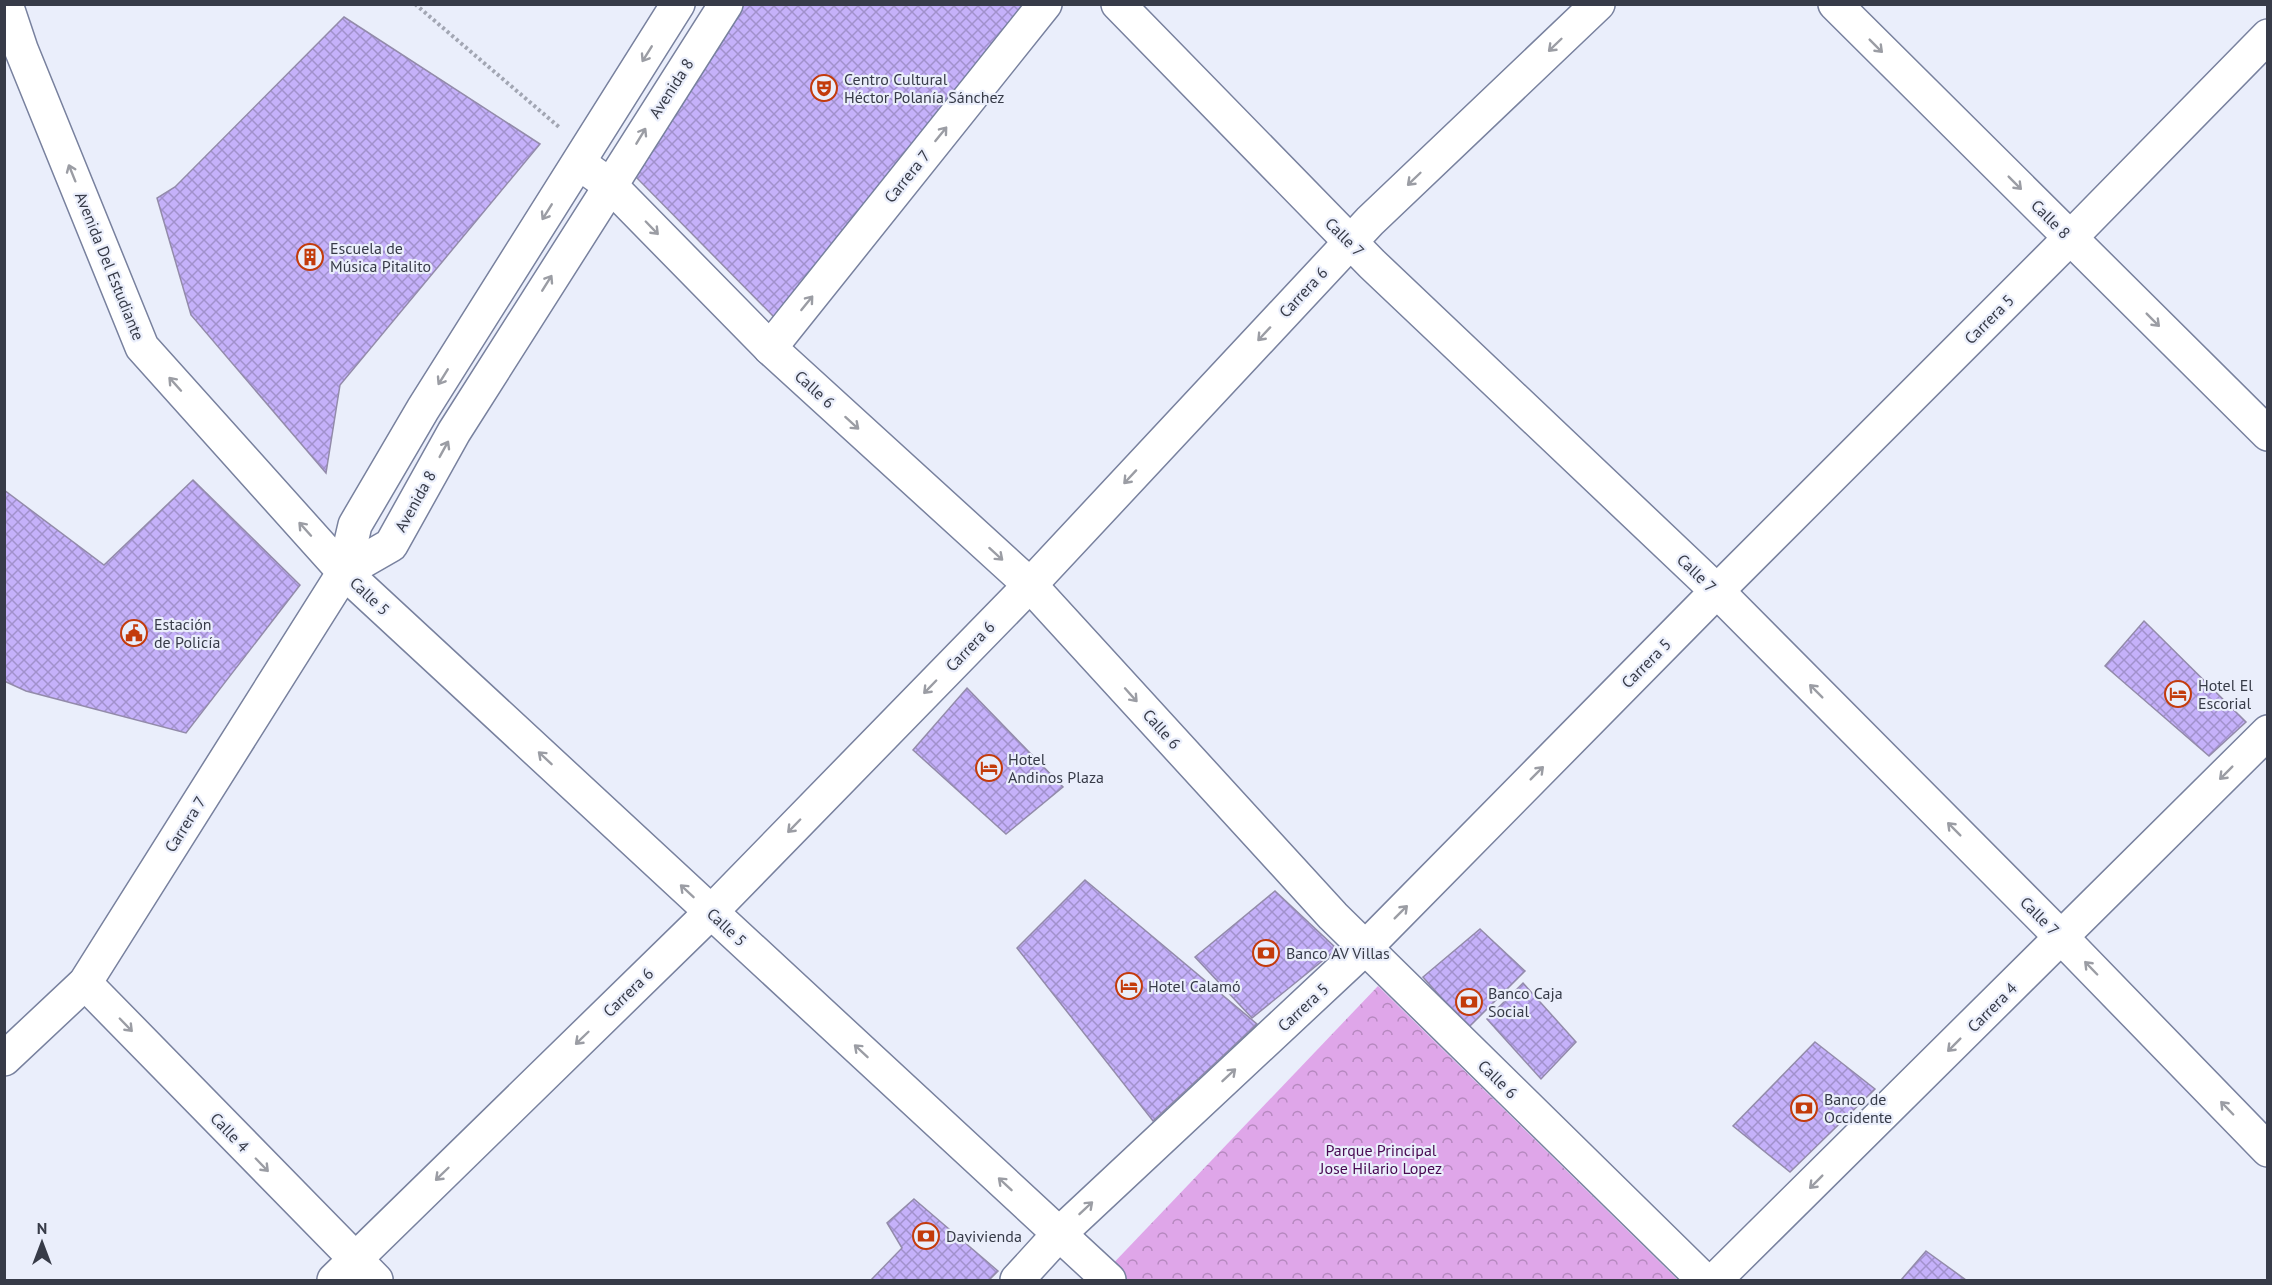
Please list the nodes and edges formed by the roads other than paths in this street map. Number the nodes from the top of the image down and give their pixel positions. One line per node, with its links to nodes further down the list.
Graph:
1 (6, 4): 15 (street, Avenida Del Estudiante, one-way to 1)
2 (678, 4): 9 (street, one-way to 9)
3 (726, 4): 10 (street, Avenida 8, one-way to 3)
4 (1045, 4): 13 (street, Carrera 7, one-way to 4)
5 (1118, 4): 12 (street, Calle 7)
6 (1598, 4): 12 (street, Carrera 6, one-way to 12)
7 (1835, 4): 11 (street, Calle 8, one-way to 11)
8 (2268, 36): 11 (street, Carrera 5)
9 (583, 157): 10 (street, Calle 6); 15 (street, one-way to 15)
10 (611, 186): 13 (street, Calle 6, one-way to 13); 15 (street, Avenida 8, one-way to 10)
11 (2070, 238): 14 (street, Calle 8, one-way to 14); 17 (street, Carrera 5)
12 (1350, 242): 16 (street, Carrera 6, one-way to 16); 17 (street, Calle 7)
13 (770, 348): 16 (street, Calle 6, one-way to 16)
14 (2268, 434)
15 (345, 572): 19 (street, Calle 5, one-way to 15); 22 (street, Carrera 7)
16 (1030, 585): 19 (street, Carrera 6, one-way to 19); 21 (street, Calle 6, one-way to 21)
17 (1717, 591): 20 (street, Calle 7, one-way to 17); 21 (street, Carrera 5, one-way to 17)
18 (2268, 732): 20 (street, Carrera 4, one-way to 20)
19 (711, 912): 25 (street, Calle 5, one-way to 19); 26 (street, Carrera 6, one-way to 26)
20 (2062, 938): 24 (street, Calle 7, one-way to 20); 30 (street, Carrera 4, one-way to 30)
21 (1365, 949): 25 (street, Carrera 5, one-way to 21); 29 (street, Calle 6)
22 (85, 983): 23 (street, Carrera 7); 26 (street, Calle 4, one-way to 26)
23 (4, 1059)
24 (2268, 1150)
25 (1059, 1234): 27 (street, Carrera 5); 28 (street, Calle 5)
26 (355, 1273)
27 (1017, 1281)
28 (1109, 1281)
29 (1704, 1281)
30 (1715, 1281)

